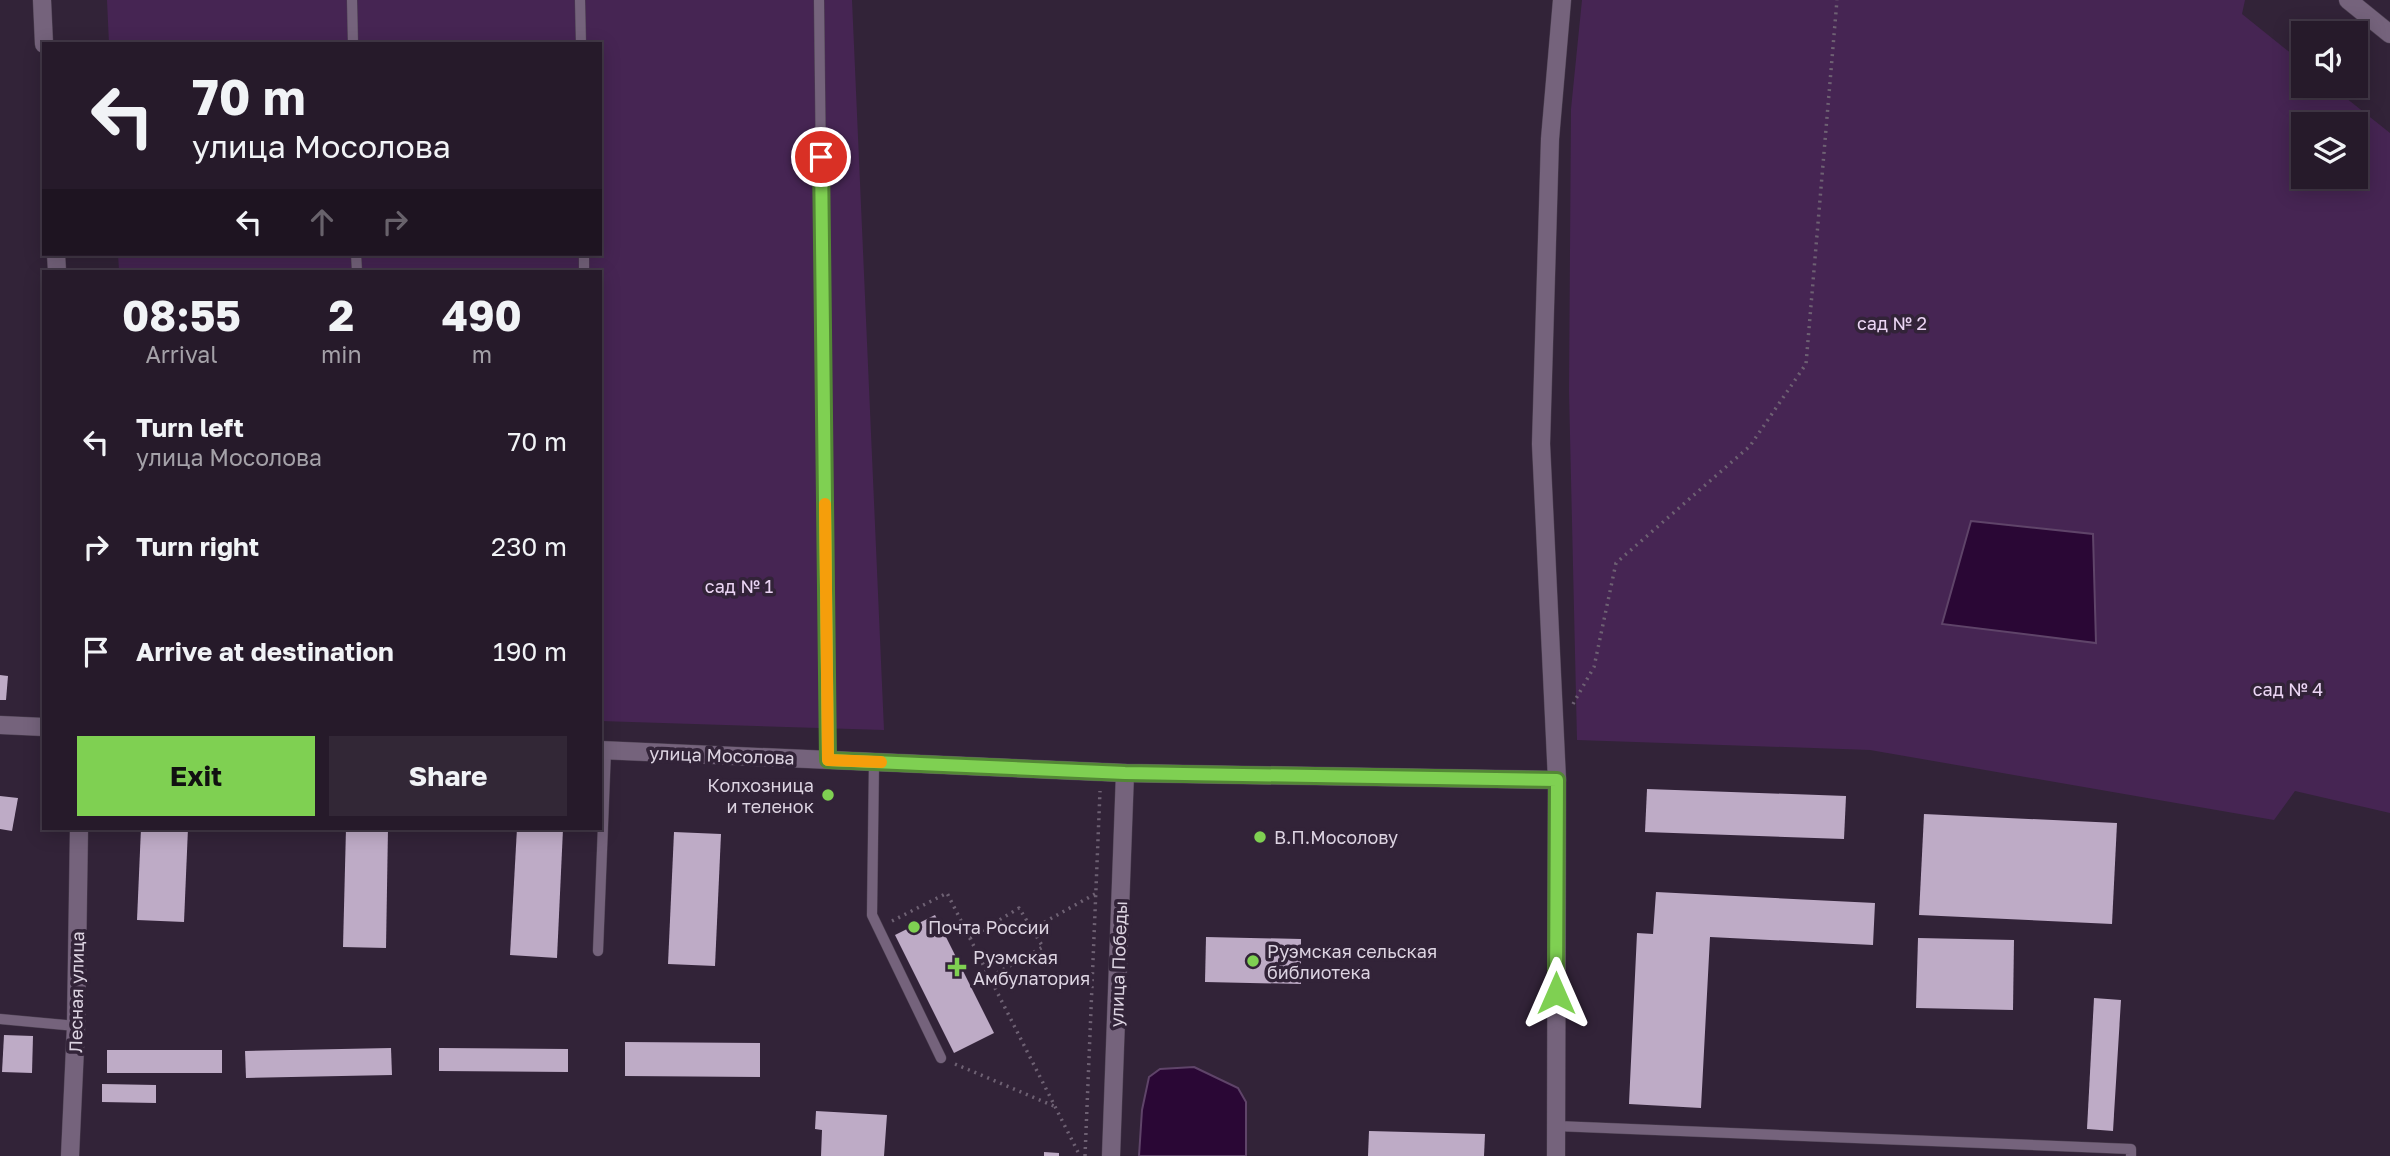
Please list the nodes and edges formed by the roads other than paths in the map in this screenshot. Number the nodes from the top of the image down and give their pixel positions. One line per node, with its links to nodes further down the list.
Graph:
1 (42, 0): 8 (street)
2 (352, 0): 9 (lane)
3 (580, 0): 10 (lane)
4 (819, 0): 14 (lane)
5 (1562, 0): 17 (street)
6 (2348, 0): 7 (street)
7 (2390, 34)
8 (44, 42)
9 (353, 42)
10 (581, 42)
11 (0, 725): 12 (street)
12 (42, 727)
13 (603, 750): 14 (street, улица Мосолова); 18 (lane)
14 (828, 760): 15 (street, улица Мосолова)
15 (874, 762): 16 (street, улица Мосолова); 24 (lane)
16 (1125, 773): 17 (street, улица Мосолова); 27 (street, улица Победы)
17 (1557, 780): 25 (street)
18 (602, 790)
19 (79, 830): 23 (street, Лесная улица)
20 (601, 830): 21 (lane)
21 (598, 951)
22 (0, 1019): 23 (lane)
23 (76, 1026): 26 (street, Лесная улица)
24 (941, 1058)
25 (1556, 1126): 28 (street); 29 (lane)
26 (70, 1156)
27 (1111, 1156)
28 (1556, 1156)
29 (2131, 1156)

